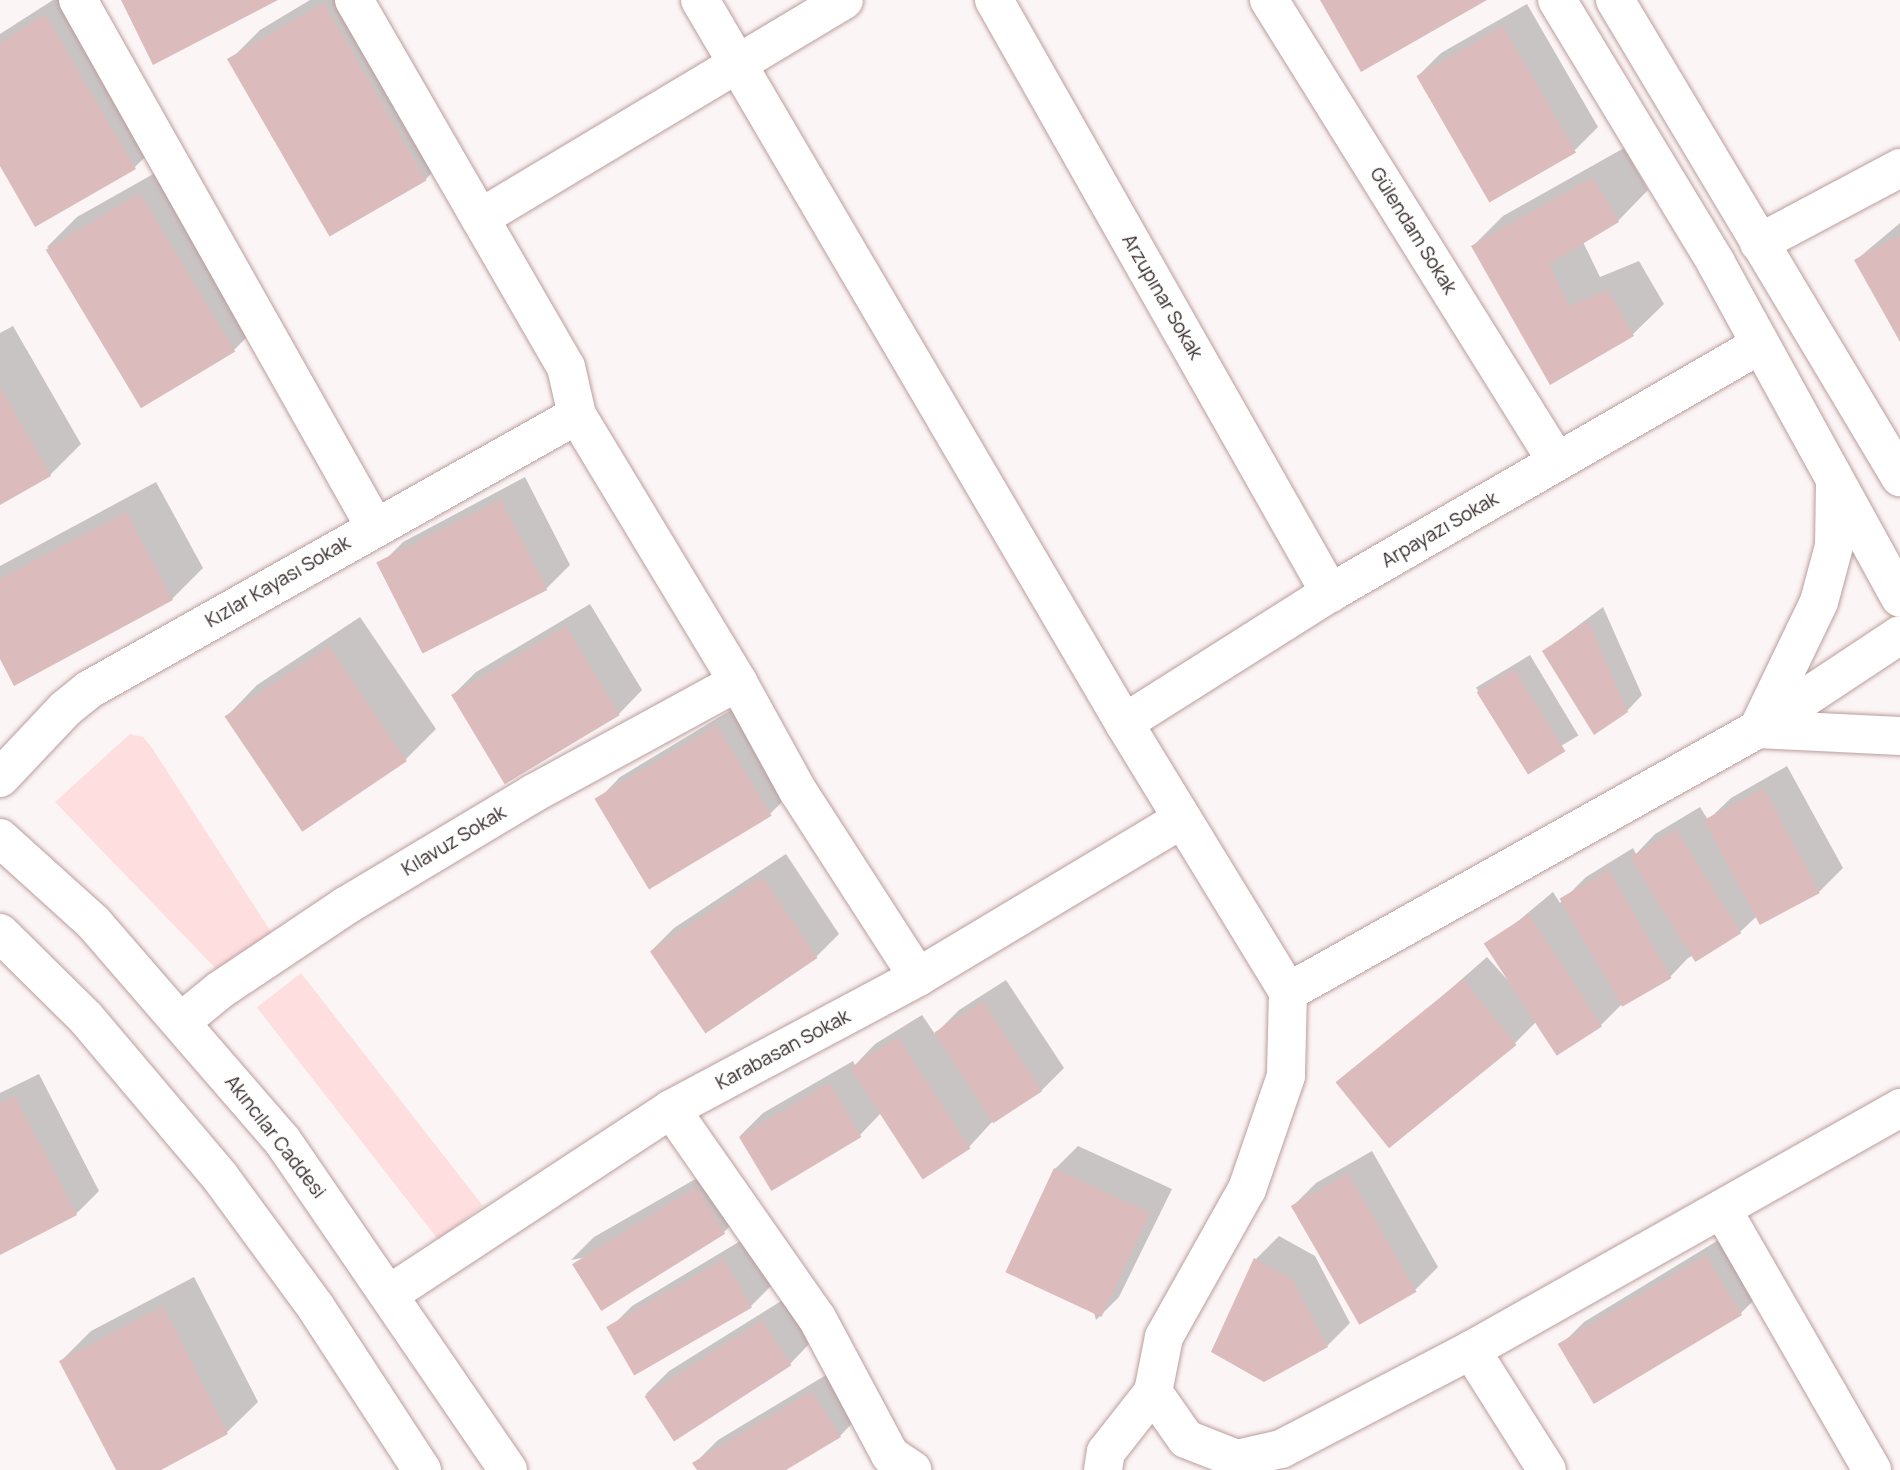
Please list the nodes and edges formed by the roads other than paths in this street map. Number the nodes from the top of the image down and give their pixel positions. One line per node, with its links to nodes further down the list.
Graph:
1 (78, 0): 18 (street)
2 (354, 0): 11 (street)
3 (700, 0): 9 (street)
4 (844, 0): 9 (street)
5 (994, 0): 19 (street, Arzupınar Sokak)
6 (1269, 0): 15 (street, Gülendam Sokak)
7 (1557, 0): 13 (street)
8 (1615, 0): 12 (street)
9 (735, 64): 11 (street); 23 (street)
10 (1900, 168): 12 (street)
11 (480, 218): 14 (street)
12 (1759, 243): 16 (street)
13 (1760, 345): 15 (street, Arpayazı Sokak); 17 (street)
14 (577, 415): 18 (street, Kızlar Kayası Sokak); 22 (street)
15 (1557, 462): 19 (street, Arpayazı Sokak)
16 (1900, 477)
17 (1835, 483): 20 (street); 24 (street)
18 (374, 527): 26 (street, Kızlar Kayası Sokak)
19 (1330, 593): 23 (street, Arpayazı Sokak)
20 (1900, 598)
21 (1900, 635): 24 (street)
22 (738, 682): 30 (street); 32 (street, Kılavuz Sokak)
23 (1124, 723): 27 (street)
24 (1758, 729): 25 (street); 31 (street)
25 (1900, 736)
26 (0, 778)
27 (1182, 819): 30 (street, Karabasan Sokak); 31 (street)
28 (0, 838): 32 (street, Akıncılar Caddesi)
29 (0, 933): 39 (street)
30 (918, 977): 34 (street, Karabasan Sokak)
31 (1288, 992): 38 (street)
32 (182, 1021): 36 (street, Akıncılar Caddesi)
33 (1900, 1108): 35 (street)
34 (671, 1110): 36 (street, Karabasan Sokak); 41 (street)
35 (1722, 1209): 37 (street); 44 (street)
36 (391, 1293): 40 (street, Akıncılar Caddesi)
37 (1471, 1350): 38 (street); 43 (street)
38 (1153, 1392): 42 (street)
39 (422, 1470)
40 (508, 1470)
41 (912, 1470)
42 (1102, 1470)
43 (1548, 1470)
44 (1872, 1470)

